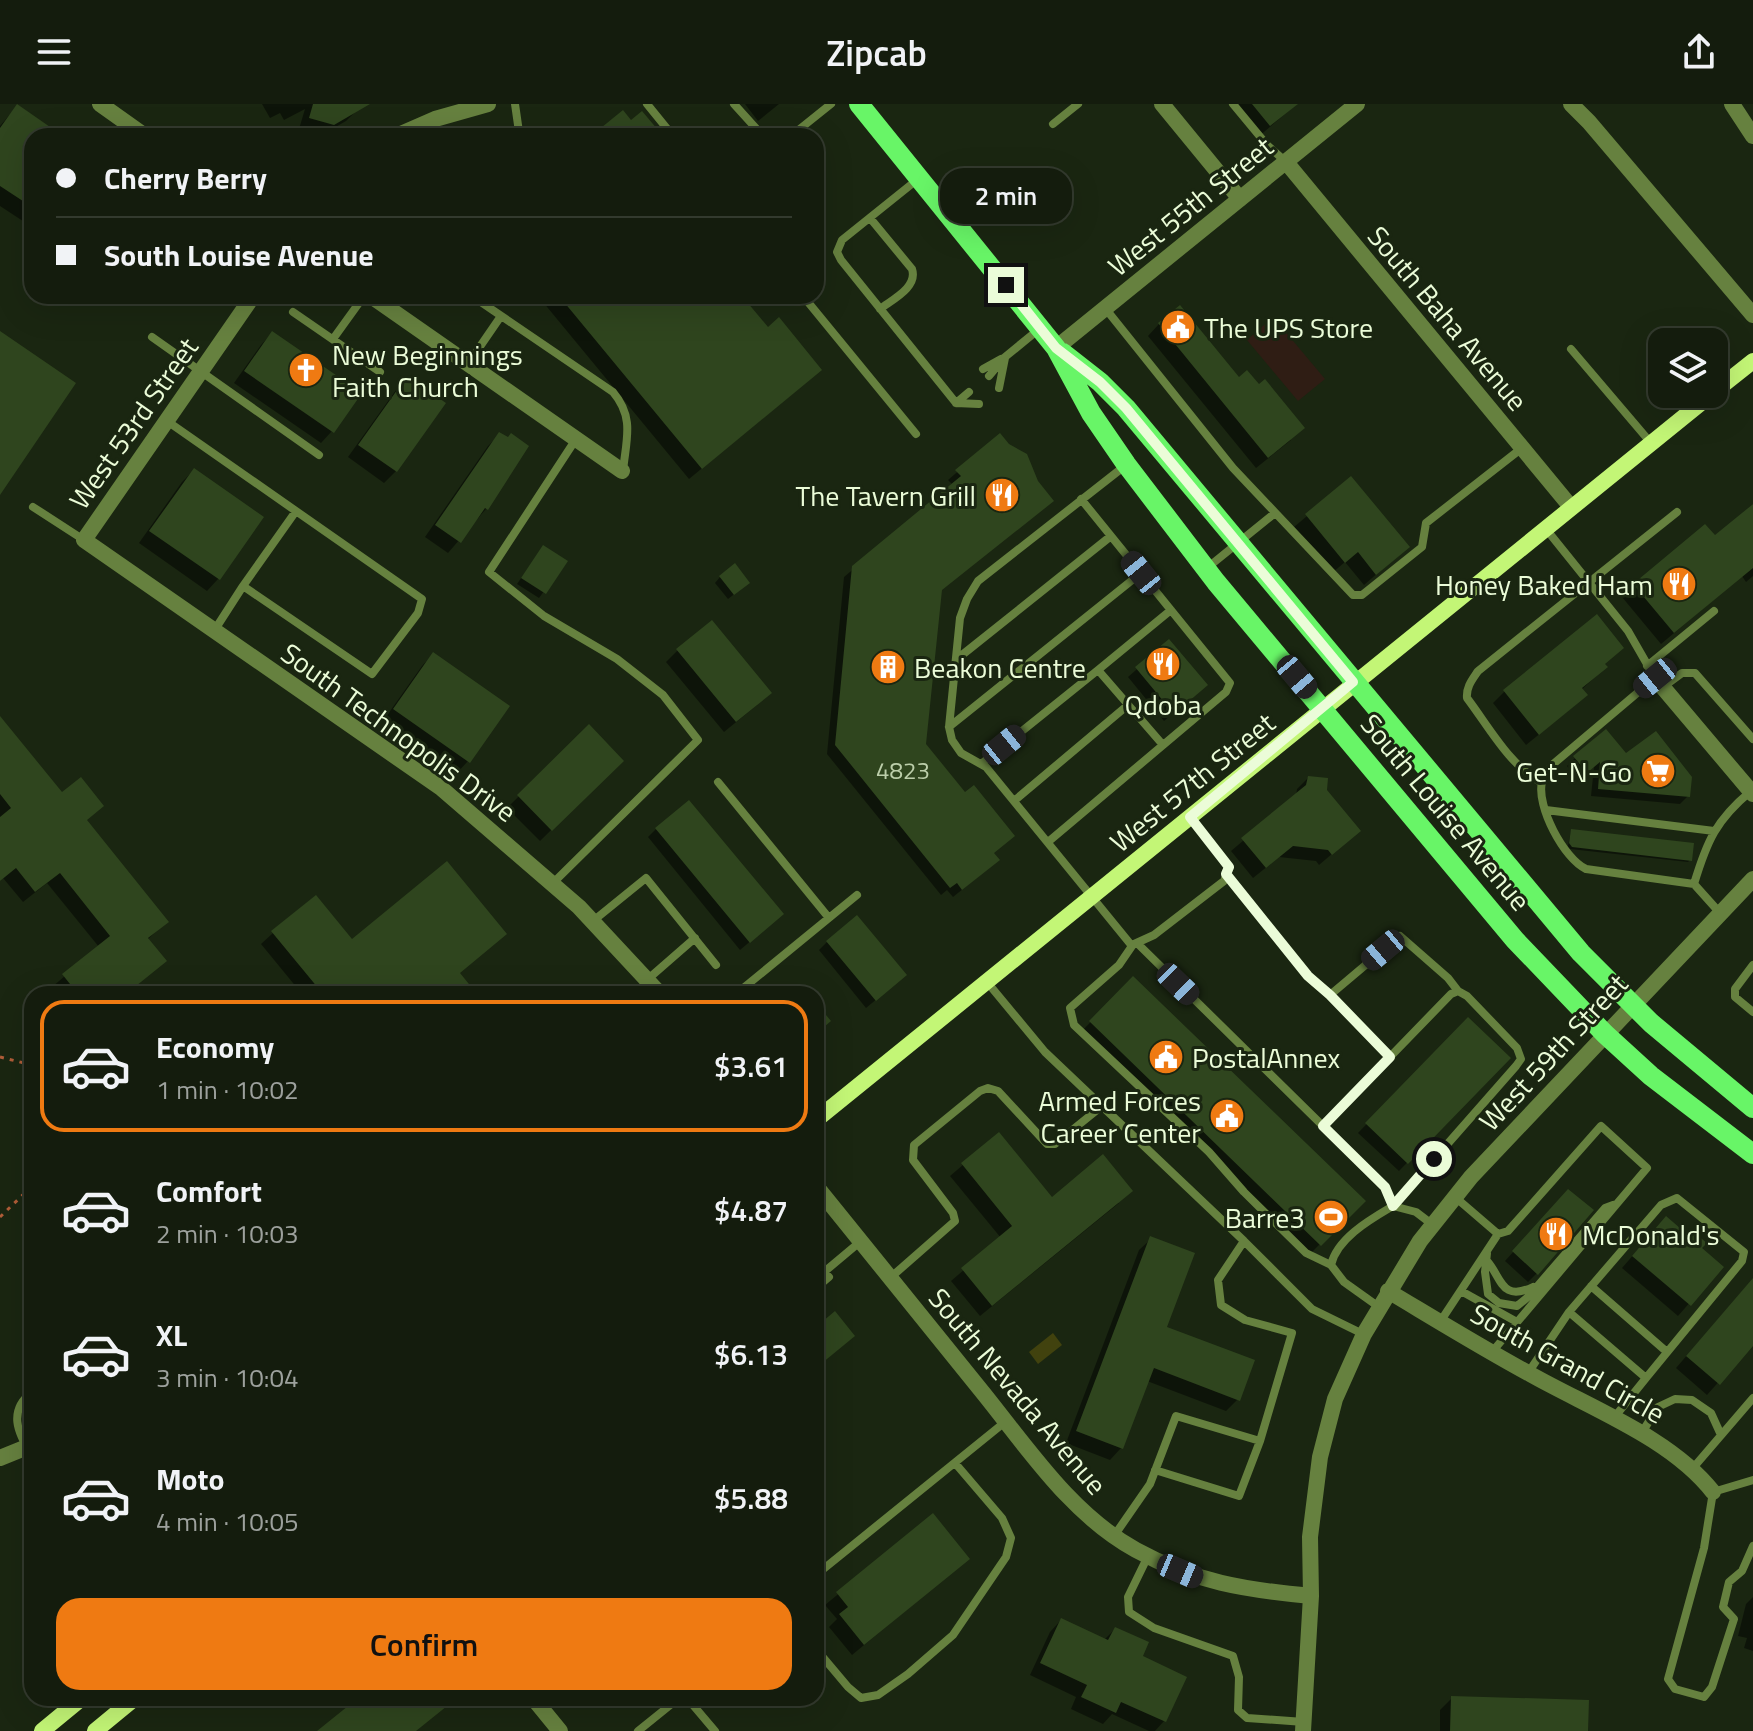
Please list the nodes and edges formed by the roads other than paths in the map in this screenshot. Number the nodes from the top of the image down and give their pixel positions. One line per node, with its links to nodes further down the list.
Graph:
1 (100, 104): 15 (street)
2 (488, 104): 16 (street)
3 (515, 104): 17 (lane)
4 (647, 104): 18 (lane)
5 (734, 104): 19 (lane)
6 (831, 104): 20 (lane)
7 (859, 104): 23 (main road, South Louise Avenue)
8 (1078, 104): 14 (lane)
9 (1162, 104): 24 (street)
10 (1233, 104): 22 (lane)
11 (1357, 104): 22 (street, West 55th Street)
12 (1571, 104): 34 (street)
13 (1732, 104): 21 (street)
14 (1053, 124)
15 (134, 128)
16 (414, 128)
17 (518, 128)
18 (666, 128)
19 (756, 128)
20 (802, 128)
21 (1753, 136)
22 (1286, 162): 24 (street, West 55th Street); 53 (street, South Baha Avenue)
23 (919, 178): 25 (lane); 36 (main road, South Louise Avenue)
24 (1240, 199): 31 (street, West 55th Street)
25 (870, 218): 32 (lane); 32 (lane)
26 (247, 304): 44 (street, West 53rd Street)
27 (358, 304): 38 (lane)
28 (382, 304): 43 (street)
29 (484, 304): 35 (lane)
30 (810, 304): 50 (lane)
31 (1105, 308): 39 (street, West 55th Street); 62 (lane)
32 (880, 309): 47 (lane)
33 (293, 312): 38 (lane)
34 (1753, 315)
35 (501, 316): 43 (lane); 56 (lane)
36 (1041, 328): 39 (main road, South Louise Avenue); 41 (lane)
37 (152, 337): 44 (lane)
38 (333, 339): 45 (lane)
39 (1056, 348): 55 (main road, South Louise Avenue); 66 (main road, South Louise Avenue)
40 (1571, 349): 52 (lane)
41 (1005, 357): 41 (lane)
42 (1753, 361): 46 (main road, West 57th Street)
43 (468, 364): 51 (street)
44 (200, 372): 49 (street, West 53rd Street); 54 (lane)
45 (380, 372)
46 (1728, 381)
47 (956, 403): 47 (lane)
48 (1694, 408): 52 (main road, West 57th Street)
49 (167, 420): 60 (lane); 65 (street, West 53rd Street)
50 (916, 434)
51 (576, 439): 56 (street); 94 (lane)
52 (1651, 443): 59 (main road, West 57th Street)
53 (1522, 448): 59 (street, South Baha Avenue); 62 (lane)
54 (319, 455)
55 (1126, 464): 57 (lane); 67 (main road, South Louise Avenue)
56 (622, 471)
57 (1081, 499): 64 (lane); 74 (lane)
58 (33, 507): 65 (lane)
59 (1571, 507): 63 (main road, West 57th Street)
60 (296, 511): 70 (lane); 70 (lane)
61 (1677, 512): 69 (lane)
62 (1275, 513): 66 (lane)
63 (1545, 527): 69 (lane); 77 (main road, West 57th Street)
64 (1111, 536): 68 (lane); 74 (lane)
65 (84, 540): 73 (street, South Technopolis Drive)
66 (1239, 542): 67 (lane); 77 (main road, South Louise Avenue)
67 (1206, 569): 79 (main road, South Louise Avenue)
68 (1141, 573): 71 (lane); 80 (lane)
69 (1589, 584): 76 (lane); 85 (lane)
70 (243, 586): 73 (lane)
71 (1171, 610): 75 (lane); 82 (lane)
72 (1714, 611): 76 (lane)
73 (214, 631): 94 (street, South Technopolis Drive)
74 (957, 659): 80 (lane)
75 (1098, 670): 78 (lane); 83 (lane)
76 (1655, 677): 81 (lane); 85 (lane); 86 (street)
77 (1353, 682): 79 (main road, West 57th Street); 111 (main road, South Louise Avenue)
78 (1128, 705): 82 (lane); 87 (lane)
79 (1323, 708): 89 (main road, West 57th Street); 113 (main road, South Louise Avenue)
80 (949, 727): 83 (lane)
81 (1753, 739)
82 (1163, 745): 91 (lane)
83 (981, 764): 87 (lane)
84 (718, 782): 99 (lane)
85 (1542, 783): 88 (lane)
86 (1752, 792): 90 (lane)
87 (1014, 801): 91 (lane)
88 (1546, 810): 90 (lane); 95 (lane)
89 (1190, 817): 92 (lane); 97 (main road, West 57th Street)
90 (1714, 831): 95 (lane)
91 (1048, 842): 97 (lane)
92 (1226, 874): 102 (lane); 110 (lane)
93 (1753, 879): 98 (street, West 59th Street)
94 (553, 883): 100 (street, South Technopolis Drive)
95 (1694, 884): 98 (lane)
96 (857, 895): 99 (lane)
97 (1093, 896): 102 (lane); 106 (main road, West 57th Street)
98 (1720, 913): 111 (street, West 59th Street)
99 (829, 918): 108 (lane)
100 (593, 921): 101 (lane); 105 (street, South Technopolis Drive)
101 (695, 938): 103 (lane); 105 (lane)
102 (1134, 944): 118 (lane); 129 (lane)
103 (716, 965)
104 (1753, 965): 112 (lane)
105 (648, 979): 107 (street, South Technopolis Drive)
106 (987, 982): 115 (lane); 117 (main road, West 57th Street)
107 (654, 986)
108 (746, 986)
109 (1458, 991): 110 (lane); 114 (lane); 123 (lane)
110 (1330, 995): 114 (lane)
111 (1632, 1006): 113 (street, West 59th Street); 116 (main road, South Louise Avenue)
112 (1753, 1012)
113 (1605, 1034): 119 (main road, South Louise Avenue); 121 (street, West 59th Street)
114 (1390, 1057): 118 (lane)
115 (1102, 1106): 127 (lane); 131 (lane)
116 (1753, 1108)
117 (824, 1114)
118 (1323, 1126): 123 (lane)
119 (1753, 1154)
120 (824, 1196): 126 (street, South Nevada Avenue)
121 (1455, 1197): 124 (street, West 59th Street); 125 (lane)
122 (1616, 1205): 125 (lane); 134 (lane); 140 (lane)
123 (1393, 1206): 124 (lane); 129 (lane)
124 (1433, 1225): 135 (street, West 59th Street)
125 (1498, 1234): 128 (lane)
126 (861, 1241): 130 (lane); 131 (street, South Nevada Avenue)
127 (1244, 1241): 141 (lane); 153 (lane)
128 (1487, 1257): 134 (lane); 134 (lane); 136 (lane)
129 (1331, 1265): 137 (lane)
130 (824, 1272): 132 (lane)
131 (890, 1278): 149 (street, South Nevada Avenue)
132 (824, 1281)
133 (1591, 1286): 138 (lane); 143 (lane); 143 (lane)
134 (1535, 1287)
135 (1388, 1291): 137 (street, West 59th Street); 139 (street, South Grand Circle)
136 (1461, 1291): 139 (lane); 140 (lane)
137 (1379, 1307): 141 (street, West 59th Street)
138 (1569, 1312): 144 (lane); 145 (lane)
139 (1440, 1322): 142 (street, South Grand Circle)
140 (1517, 1322): 142 (lane)
141 (1364, 1334): 165 (street, West 59th Street)
142 (1492, 1352): 144 (street, South Grand Circle)
143 (1667, 1352): 145 (lane)
144 (1528, 1373): 148 (street, South Grand Circle)
145 (1646, 1378): 148 (lane)
146 (1753, 1398): 151 (lane)
147 (24, 1399): 152 (lane)
148 (1613, 1419): 150 (street, South Grand Circle)
149 (1006, 1421): 156 (lane); 161 (street, South Nevada Avenue)
150 (1641, 1434): 151 (lane); 157 (street, South Grand Circle)
151 (1721, 1435): 157 (lane)
152 (24, 1437)
153 (1260, 1441): 158 (lane); 158 (lane)
154 (24, 1452): 155 (street)
155 (0, 1458)
156 (955, 1463): 164 (lane); 166 (lane)
157 (1693, 1468): 160 (street, South Grand Circle)
158 (1155, 1470): 161 (lane)
159 (1752, 1477): 160 (lane)
160 (1713, 1492): 162 (lane)
161 (1114, 1536): 163 (street, South Nevada Avenue)
162 (1753, 1546)
163 (1148, 1556): 165 (street, South Nevada Avenue); 172 (lane)
164 (824, 1569)
165 (1311, 1596): 172 (street, West 59th Street)
166 (824, 1658)
167 (72, 1706): 174 (main road)
168 (125, 1706): 175 (main road)
169 (539, 1706): 173 (street)
170 (669, 1706): 176 (lane)
171 (694, 1706): 177 (lane)
172 (1304, 1727)
173 (555, 1728)
174 (42, 1731)
175 (95, 1731)
176 (638, 1731)
177 (715, 1731)

